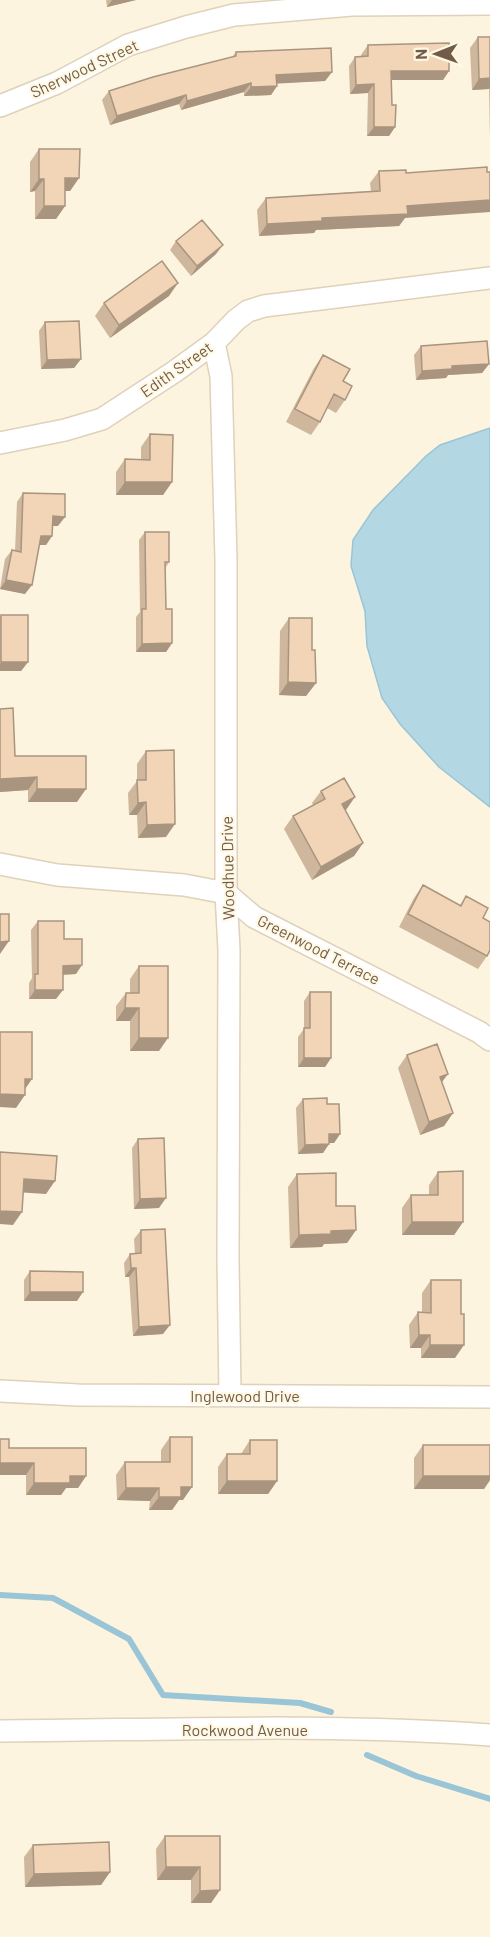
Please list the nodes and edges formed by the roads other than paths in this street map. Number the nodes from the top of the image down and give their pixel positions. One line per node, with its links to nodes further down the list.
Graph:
1 (490, 4): 2 (street, Sherwood Street)
2 (0, 106)
3 (490, 278): 4 (street, Edith Street)
4 (214, 343): 5 (street, Edith Street); 7 (street, Woodhue Drive)
5 (0, 443)
6 (0, 864): 7 (street, Greenwood Terrace)
7 (226, 893): 8 (street, Greenwood Terrace); 10 (street, Woodhue Drive)
8 (490, 1040)
9 (0, 1391): 10 (street, Inglewood Drive)
10 (230, 1394): 11 (street, Inglewood Drive)
11 (490, 1397)
12 (0, 1731): 13 (street, Rockwood Avenue)
13 (490, 1735)

